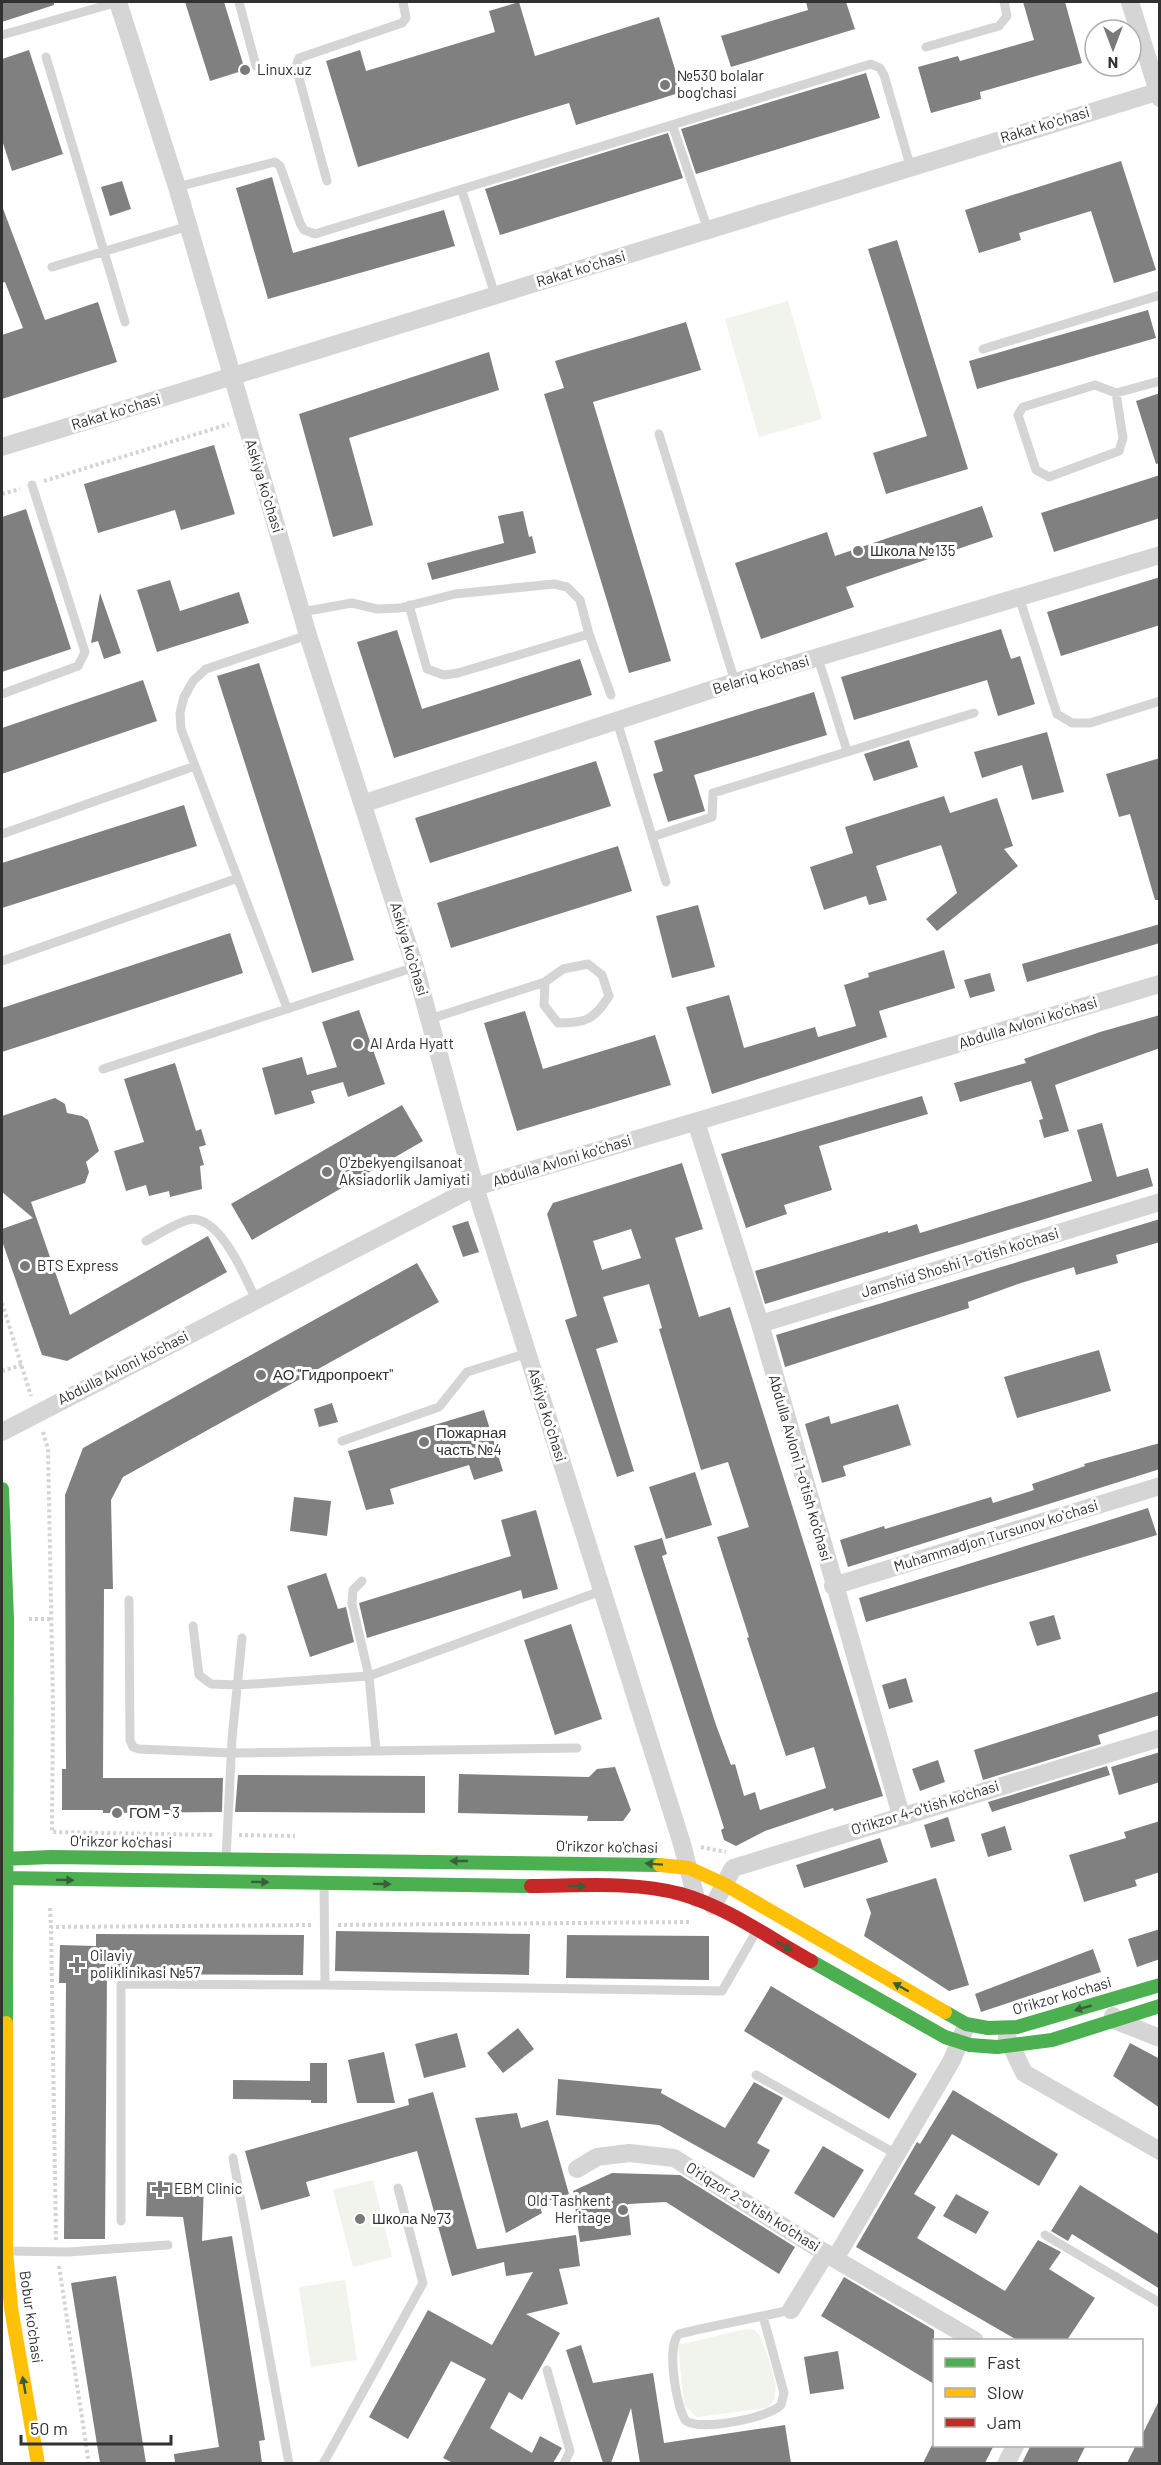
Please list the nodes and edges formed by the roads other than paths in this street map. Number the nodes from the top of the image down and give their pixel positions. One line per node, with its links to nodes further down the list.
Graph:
1 (118, 2): 6 (lane); 14 (street, Askiya koʻchasi)
2 (238, 2): 9 (lane)
3 (403, 2): 13 (lane)
4 (1004, 2): 7 (lane)
5 (1130, 2): 10 (street)
6 (2, 34)
7 (926, 47)
8 (46, 57): 18 (lane)
9 (256, 66)
10 (1159, 93): 12 (street, Rakat koʻchasi)
11 (673, 127): 12 (lane); 15 (lane); 17 (lane)
12 (910, 165): 17 (street, Rakat koʻchasi)
13 (327, 181)
14 (177, 186): 15 (lane); 16 (street, Askiya koʻchasi)
15 (462, 191): 21 (lane)
16 (189, 226): 18 (lane); 24 (street, Askiya koʻchasi)
17 (708, 230): 21 (street, Rakat koʻchasi)
18 (103, 252): 19 (lane); 22 (lane)
19 (52, 267)
20 (1160, 295): 23 (lane)
21 (495, 296): 24 (street, Rakat koʻchasi)
22 (125, 322)
23 (983, 349)
24 (231, 377): 28 (street, Rakat koʻchasi); 33 (street, Askiya koʻchasi)
25 (1160, 381): 26 (lane)
26 (1116, 393): 26 (lane)
27 (659, 435): 37 (lane)
28 (2, 447)
29 (32, 485): 38 (lane)
30 (1160, 555): 31 (street, Belariq ko'chasi)
31 (1019, 597): 36 (street, Belariq ko'chasi); 40 (lane)
32 (409, 605): 33 (lane); 34 (lane); 34 (lane)
33 (302, 612): 35 (street, Askiya koʻchasi)
34 (589, 634): 39 (lane)
35 (308, 635): 44 (lane); 45 (street, Askiya koʻchasi)
36 (818, 658): 37 (street, Belariq ko'chasi); 43 (lane)
37 (735, 682): 42 (street, Belariq ko'chasi)
38 (2, 694)
39 (611, 695)
40 (1160, 701)
41 (974, 712): 43 (lane)
42 (617, 721): 45 (street, Belariq ko'chasi); 47 (lane)
43 (847, 751): 47 (lane)
44 (195, 766): 46 (lane); 48 (lane)
45 (364, 803): 51 (street, Askiya koʻchasi)
46 (2, 834)
47 (652, 837): 49 (lane)
48 (237, 878): 50 (lane); 54 (lane)
49 (666, 882)
50 (2, 961)
51 (416, 967): 54 (lane); 55 (street, Askiya koʻchasi)
52 (545, 982): 52 (lane); 55 (lane)
53 (1160, 984): 57 (street, Abdulla Avloni ko'chasi)
54 (287, 1008): 56 (lane)
55 (430, 1019): 58 (street, Askiya koʻchasi)
56 (103, 1070)
57 (696, 1122): 58 (street, Abdulla Avloni ko'chasi); 62 (street, Abdulla Avloni 1-o'tish ko'chasi)
58 (475, 1187): 61 (street, Abdulla Avloni ko'chasi); 63 (street, Askiya koʻchasi)
59 (1160, 1202): 62 (street, Jamshid Shoshi 1-o'tish ko'chasi)
60 (146, 1241): 61 (lane)
61 (256, 1300): 64 (street, Abdulla Avloni ko'chasi)
62 (760, 1324): 69 (street, Abdulla Avloni 1-o'tish ko'chasi)
63 (528, 1353): 65 (lane); 70 (street, Askiya koʻchasi)
64 (2, 1432)
65 (342, 1441)
66 (1160, 1486): 69 (street, Muhammadjon Tursunov koʻchasi)
67 (2, 1489): 81 (main road, Bobur ko'chasi)
68 (362, 1581): 74 (lane)
69 (833, 1586): 80 (street, Abdulla Avloni 1-o'tish ko'chasi)
70 (601, 1592): 74 (lane); 83 (street, Askiya koʻchasi)
71 (129, 1600): 79 (lane)
72 (193, 1626): 75 (lane)
73 (242, 1638): 75 (lane)
74 (369, 1676): 75 (lane); 78 (lane)
75 (237, 1685): 79 (lane)
76 (1160, 1738): 80 (street, O'rikzor 4-o'tish ko'chasi)
77 (577, 1748): 78 (lane)
78 (376, 1751): 79 (lane)
79 (231, 1753): 82 (lane)
80 (901, 1815): 86 (street, O'rikzor 4-o'tish ko'chasi)
81 (4, 1859): 82 (main road, O'rikzor ko'chasi); 84 (main road, Bobur ko'chasi)
82 (226, 1859): 83 (main road, O'rikzor ko'chasi, one-way to 82)
83 (689, 1868): 86 (main road, O'rikzor ko'chasi); 87 (street, Askiya koʻchasi)
84 (4, 1879): 85 (main road, one-way to 85); 101 (main road, Bobur ko'chasi)
85 (324, 1883): 87 (main road, one-way to 87); 91 (lane)
86 (724, 1884): 88 (street, O'rikzor 4-o'tish ko'chasi); 95 (main road, O'rikzor ko'chasi, one-way to 86)
87 (696, 1898): 88 (main road)
88 (713, 1906): 89 (main road)
89 (757, 1931): 91 (lane); 98 (main road, one-way to 98)
90 (1160, 1985): 92 (main road, O'rikzor ko'chasi)
91 (325, 1986): 107 (lane)
92 (1109, 2001): 94 (street); 96 (main road, O'rikzor ko'chasi, one-way to 96)
93 (1160, 2006): 94 (main road)
94 (1114, 2020): 97 (street); 99 (main road)
95 (966, 2024): 96 (main road, O'rikzor ko'chasi); 98 (street, O'riqzor 2-o'tish ko'chasi)
96 (1002, 2029): 99 (street)
97 (1160, 2038)
98 (959, 2043): 99 (main road); 103 (street, O'riqzor 2-o'tish ko'chasi)
99 (1012, 2048): 102 (street)
100 (756, 2075): 103 (lane)
101 (3, 2080): 110 (main road, Bobur ko'chasi)
102 (1160, 2151)
103 (896, 2154): 111 (street, O'riqzor 2-o'tish ko'chasi)
104 (234, 2158): 119 (lane)
105 (577, 2169): 111 (street, O'riqzor 2-o'tish ko'chasi)
106 (398, 2188): 120 (lane)
107 (121, 2221)
108 (1045, 2235): 112 (lane)
109 (168, 2246): 110 (lane)
110 (6, 2250): 118 (main road, Bobur ko'chasi, one-way to 110)
111 (830, 2256): 113 (street, O'riqzor 2-o'tish ko'chasi); 115 (street, O'riqzor 2-o'tish ko'chasi)
112 (1160, 2303)
113 (791, 2310): 114 (lane)
114 (763, 2316): 114 (lane)
115 (973, 2339)
116 (547, 2370): 121 (lane)
117 (1015, 2447): 122 (street)
118 (38, 2463)
119 (289, 2463)
120 (323, 2463)
121 (564, 2463)
122 (1006, 2463)

